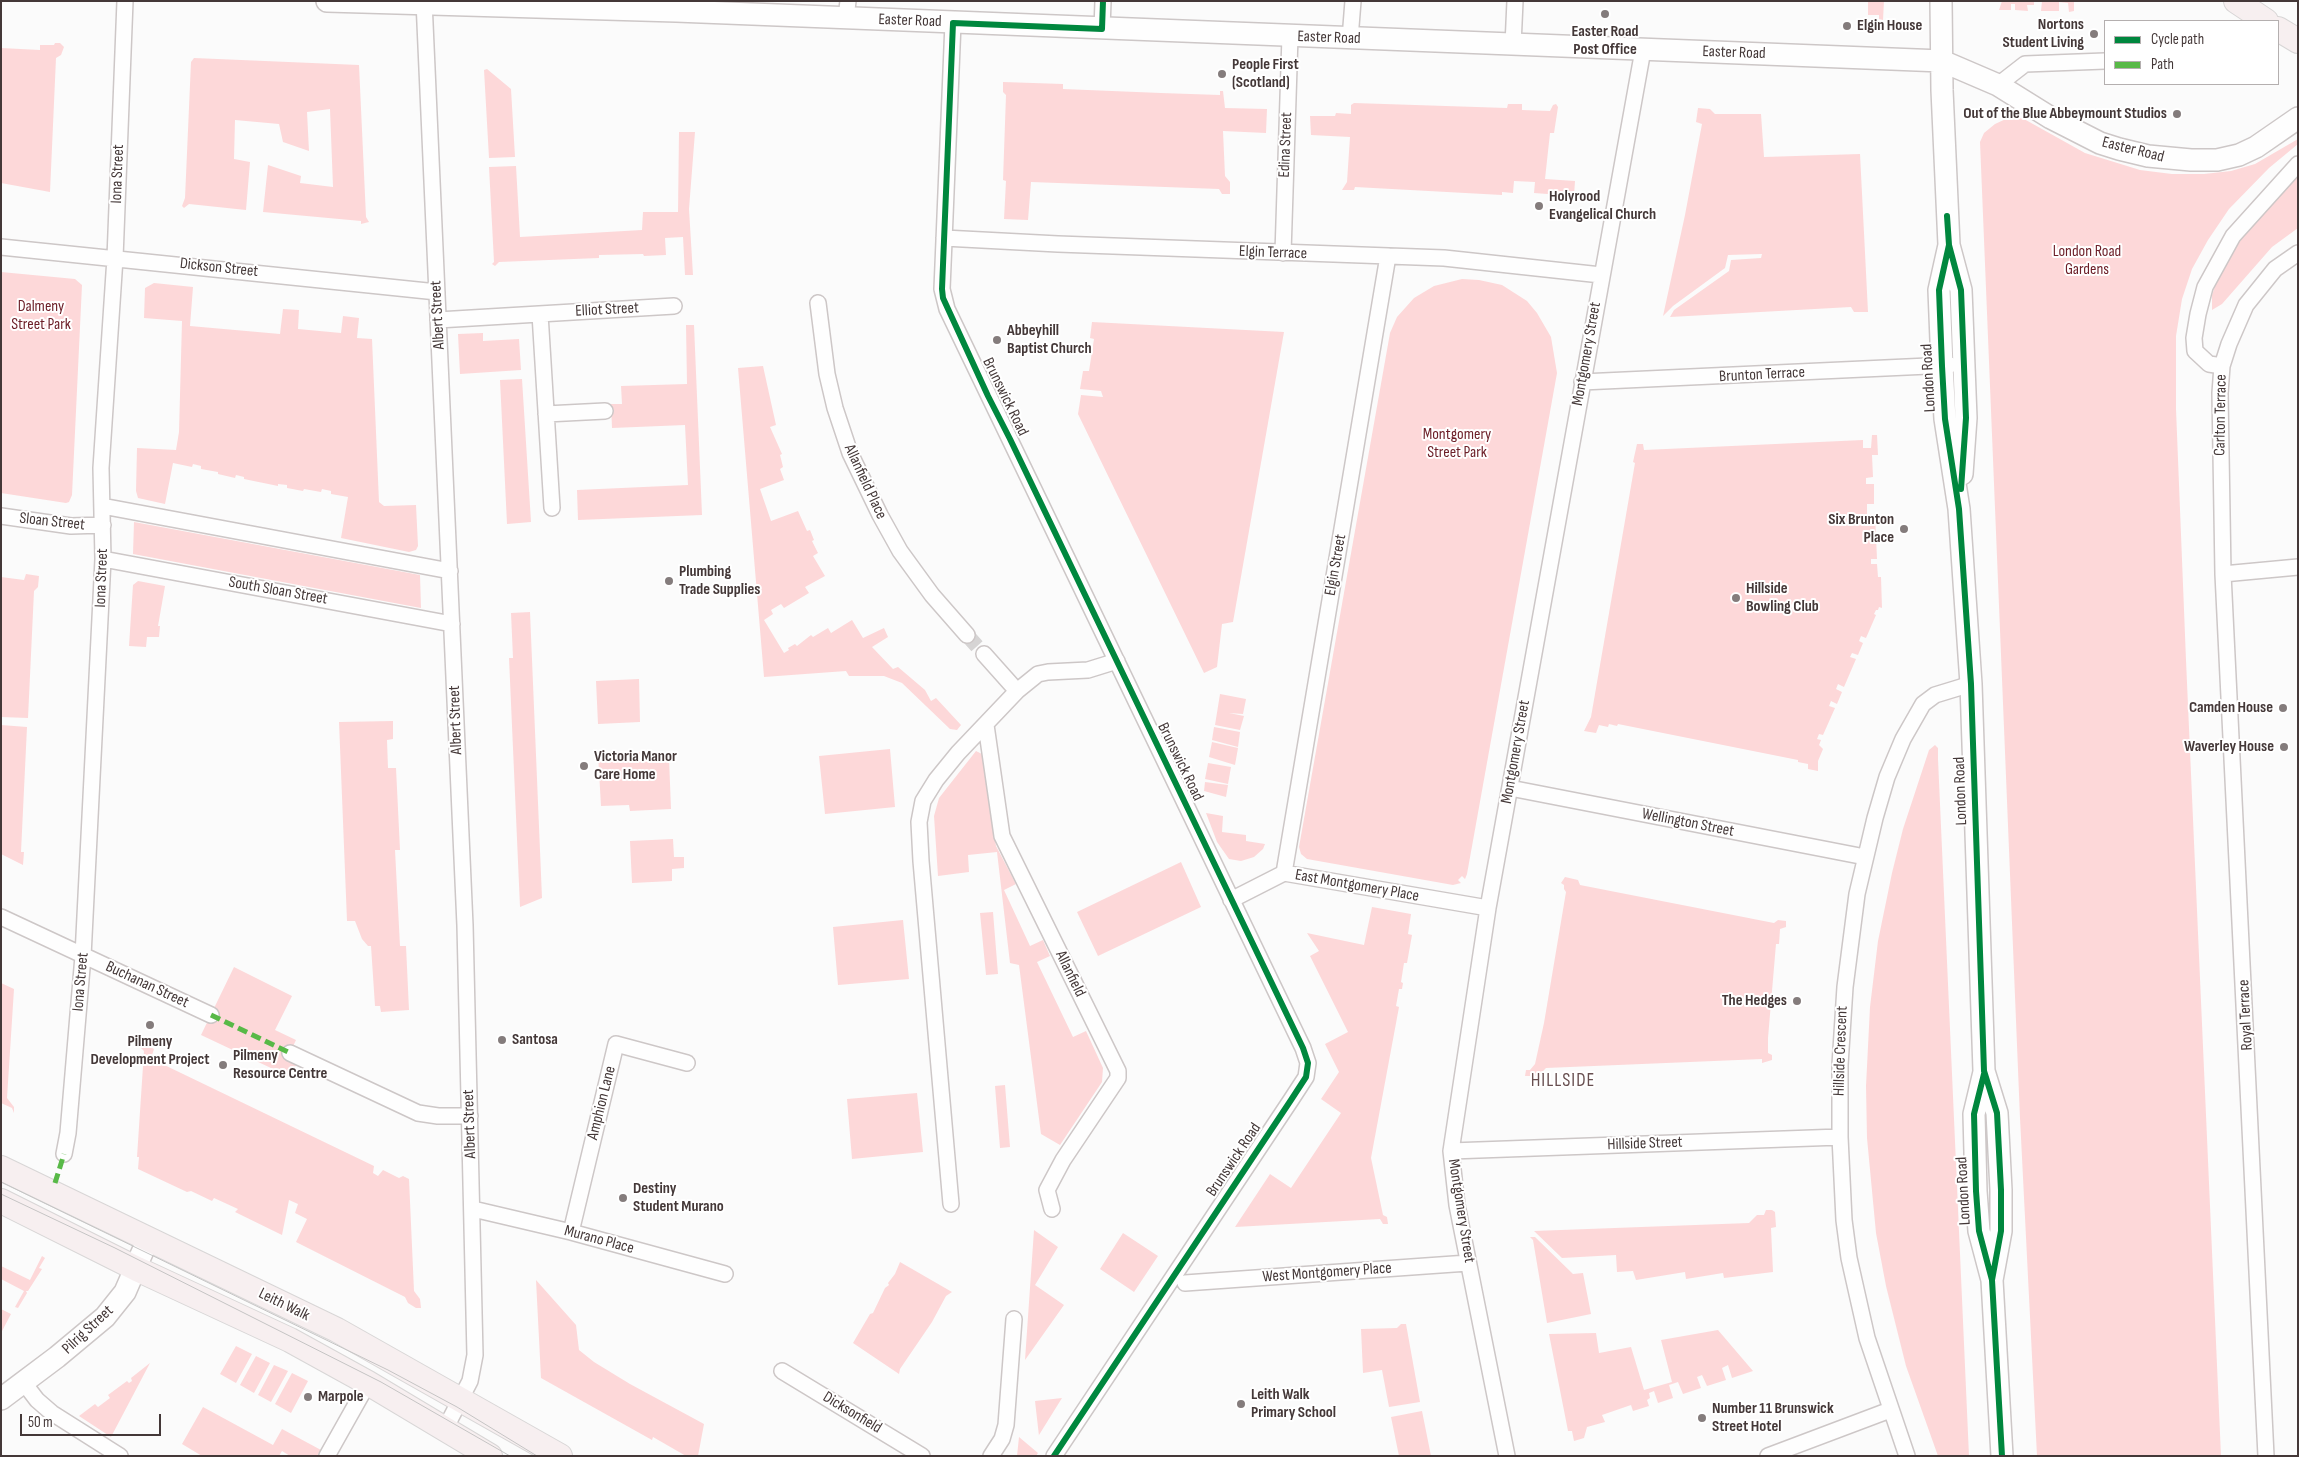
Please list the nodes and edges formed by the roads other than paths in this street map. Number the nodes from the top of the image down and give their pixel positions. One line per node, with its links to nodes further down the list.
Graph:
1 (125, 1): 31 (street, Iona Street)
2 (327, 1): 8 (street, Easter Road)
3 (1103, 1): 13 (street)
4 (1353, 1): 16 (street)
5 (1515, 1): 18 (street)
6 (1941, 1): 20 (street, London Road)
7 (2236, 1): 11 (main road)
8 (424, 3): 9 (street, Easter Road); 33 (street, Albert Street)
9 (674, 6): 10 (street, Easter Road)
10 (847, 10): 12 (street, Easter Road)
11 (2264, 20)
12 (953, 23): 13 (street, Easter Road); 25 (street, Brunswick Road)
13 (1102, 29): 15 (street, Easter Road)
14 (2279, 30): 17 (main road)
15 (1290, 36): 16 (street, Easter Road); 28 (street, Edina Street)
16 (1350, 39): 18 (street, Easter Road)
17 (2298, 41)
18 (1513, 45): 19 (street, Easter Road)
19 (1643, 50): 20 (street, Easter Road); 32 (street, Montgomery Street)
20 (1942, 61): 22 (street, Easter Road); 26 (street, London Road)
21 (2104, 61): 22 (street)
22 (1998, 85): 23 (street, Easter Road)
23 (2298, 118)
24 (2298, 164): 40 (street)
25 (944, 238): 28 (street, Elgin Terrace); 56 (street, Brunswick Road)
26 (1949, 245): 38 (street, London Road); 39 (street, London Road)
27 (1, 247): 31 (street, Dickson Street)
28 (1282, 253): 30 (street, Elgin Terrace)
29 (2298, 253): 40 (street, Carlton Terrace)
30 (1388, 256): 32 (street, Elgin Terrace); 62 (street, Elgin Street)
31 (115, 258): 33 (street, Dickson Street); 44 (street, Iona Street)
32 (1601, 275): 41 (street, Montgomery Street)
33 (437, 292): 37 (street, Albert Street)
34 (818, 304): 54 (street, Allanfield Place)
35 (674, 306): 36 (street, Elliot Street)
36 (540, 314): 37 (street, Elliot Street); 43 (street)
37 (438, 320): 51 (street, Albert Street)
38 (1964, 364): 39 (street, London Road); 46 (street, London Road)
39 (1942, 366): 41 (street, Brunton Terrace); 46 (street, London Road)
40 (2222, 366): 52 (street, Carlton Terrace)
41 (1582, 382): 60 (street, Montgomery Street)
42 (605, 411): 43 (street)
43 (546, 414): 45 (street)
44 (102, 506): 48 (street, Iona Street); 51 (street)
45 (552, 508)
46 (1959, 509): 57 (street, London Road)
47 (1, 516): 48 (street, Sloan Street)
48 (103, 525): 49 (street, Iona Street)
49 (103, 559): 53 (street, South Sloan Street); 66 (street, Iona Street)
50 (2298, 567): 52 (street)
51 (450, 571): 53 (street, Albert Street)
52 (2223, 574): 104 (street, Royal Terrace)
53 (452, 624): 70 (street, Albert Street)
54 (967, 635)
55 (984, 654): 58 (street)
56 (1117, 661): 58 (street); 63 (street, Brunswick Road)
57 (1971, 684): 61 (street, Hillside Crescent); 103 (street, London Road)
58 (1017, 691): 59 (street)
59 (986, 725): 76 (street); 78 (street, Allanfield)
60 (1510, 788): 61 (street, Wellington Street); 64 (street, Montgomery Street)
61 (1865, 857): 71 (street, Hillside Crescent)
62 (1284, 873): 63 (street, East Montgomery Place); 64 (street, East Montgomery Place)
63 (1231, 900): 99 (street, Brunswick Road)
64 (1488, 908): 72 (street, Montgomery Street)
65 (1, 917): 66 (street, Buchanan Street)
66 (83, 956): 67 (street, Buchanan Street); 73 (street, Iona Street)
67 (211, 1015)
68 (290, 1053): 70 (street)
69 (687, 1063): 79 (street, Amphion Lane)
70 (470, 1116): 77 (street, Albert Street)
71 (1840, 1136): 72 (street, Hillside Street); 91 (street, Hillside Crescent)
72 (1451, 1151): 81 (street, Montgomery Street)
73 (64, 1154)
74 (1, 1168): 80 (main road, Leith Walk)
75 (1, 1202): 82 (main road, Leith Walk)
76 (951, 1204)
77 (473, 1209): 79 (street, Murano Place); 89 (street, Albert Street)
78 (1052, 1209)
79 (571, 1232): 83 (street, Murano Place)
80 (148, 1240): 82 (street, Pilrig Street); 89 (main road, Leith Walk)
81 (1468, 1263): 84 (street, West Montgomery Place); 100 (street, Montgomery Street)
82 (137, 1269): 87 (street, Pilrig Street); 88 (main road, Leith Walk)
83 (724, 1274)
84 (1185, 1283)
85 (1014, 1319): 98 (street)
86 (782, 1371): 97 (street, Dicksonfield)
87 (24, 1383): 90 (street, Pilrig Street); 93 (street)
88 (368, 1384): 92 (main road, Leith Walk); 94 (street)
89 (461, 1398): 92 (street, Albert Street); 96 (main road, Leith Walk)
90 (1, 1399)
91 (1890, 1410): 101 (street); 102 (street, Hillside Crescent)
92 (445, 1429): 95 (main road, Leith Walk)
93 (120, 1456)
94 (327, 1456)
95 (490, 1456)
96 (560, 1456)
97 (922, 1456)
98 (991, 1456)
99 (1054, 1456)
100 (1507, 1456)
101 (1768, 1456)
102 (1907, 1456)
103 (2002, 1456)
104 (2266, 1456)

